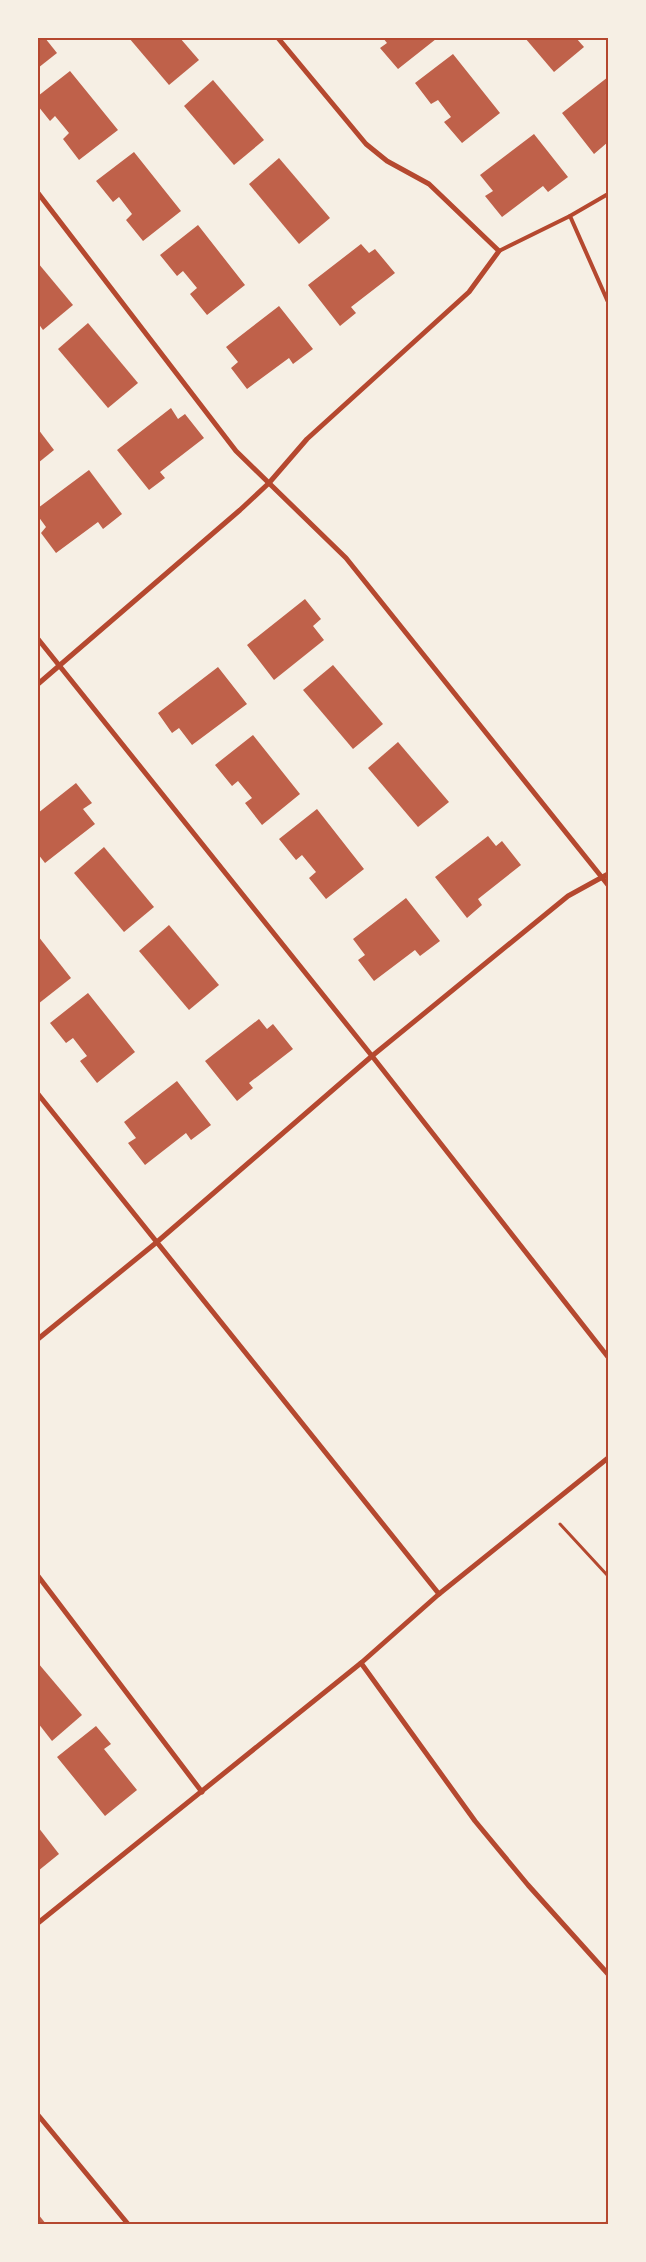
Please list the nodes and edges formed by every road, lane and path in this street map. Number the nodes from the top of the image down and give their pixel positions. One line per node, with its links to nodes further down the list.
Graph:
1 (278, 38): 5 (street)
2 (38, 194): 7 (street)
3 (608, 194): 4 (lane)
4 (570, 216): 5 (lane); 6 (lane)
5 (499, 251): 7 (street)
6 (608, 302)
7 (269, 483): 9 (street); 12 (street)
8 (38, 639): 9 (street)
9 (60, 667): 10 (street); 14 (street)
10 (38, 684)
11 (608, 874): 12 (street)
12 (603, 878): 13 (street); 14 (street)
13 (608, 886)
14 (372, 1056): 16 (street); 18 (street)
15 (38, 1094): 16 (street)
16 (157, 1242): 17 (street); 23 (street)
17 (38, 1339)
18 (608, 1357)
19 (608, 1458): 20 (street)
20 (545, 1508): 22 (path); 23 (street)
21 (38, 1576): 25 (street)
22 (608, 1576)
23 (439, 1594): 24 (street)
24 (361, 1663): 25 (street); 27 (street)
25 (202, 1792): 26 (street)
26 (38, 1923)
27 (608, 1974)
28 (38, 2115): 29 (street)
29 (128, 2224)

